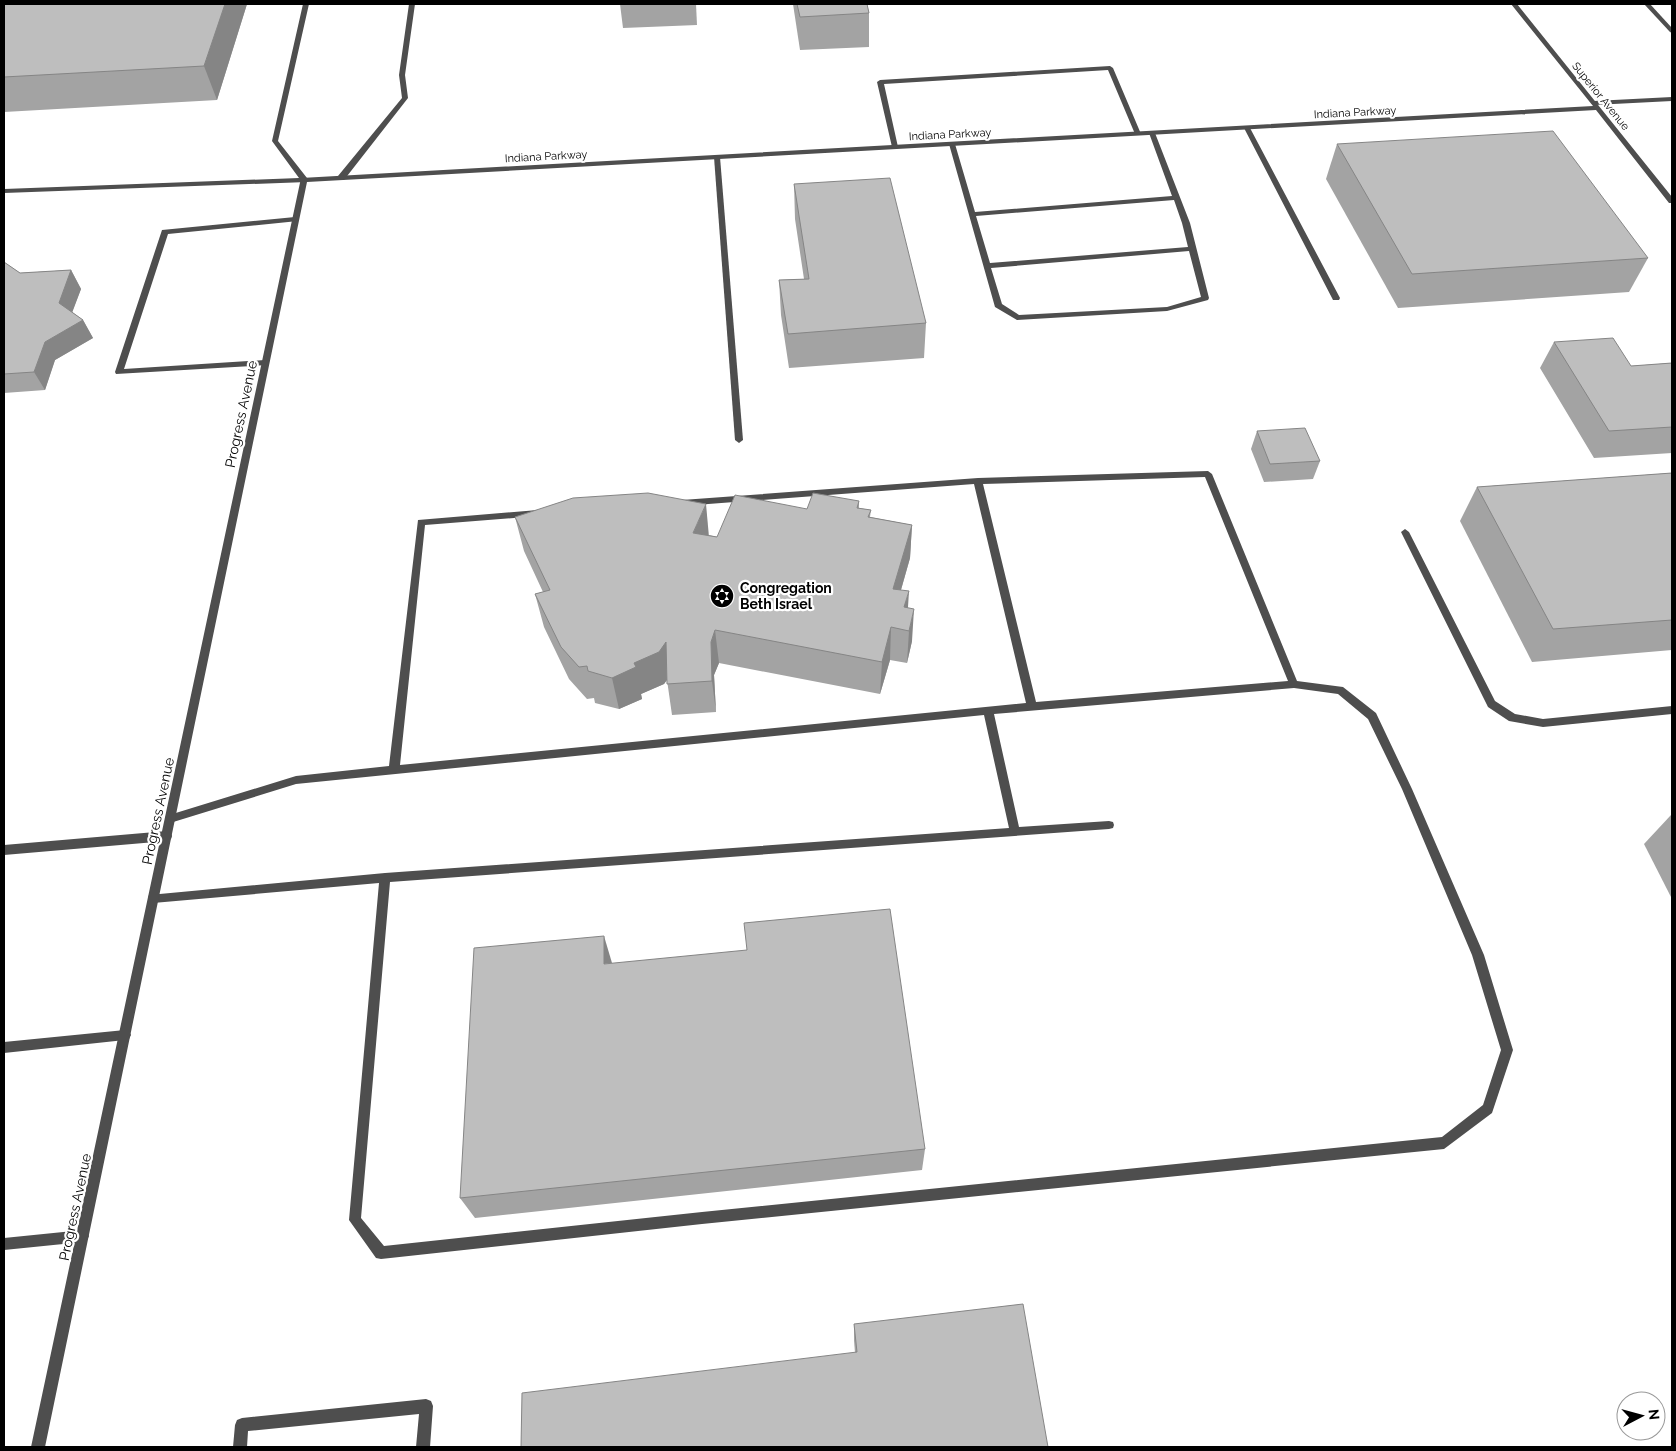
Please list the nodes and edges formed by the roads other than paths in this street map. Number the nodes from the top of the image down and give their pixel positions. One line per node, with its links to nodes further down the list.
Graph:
1 (306, 4): 15 (street)
2 (412, 4): 14 (street)
3 (1514, 4): 7 (street, Superior Avenue)
4 (1648, 4): 5 (street)
5 (1672, 32)
6 (1672, 98): 7 (street, Indiana Parkway)
7 (1596, 106): 8 (street, Indiana Parkway); 18 (street, Superior Avenue)
8 (1247, 128): 9 (street, Indiana Parkway); 23 (street)
9 (1152, 133): 10 (street, Indiana Parkway); 17 (street)
10 (1138, 134): 11 (street, Indiana Parkway); 12 (street)
11 (952, 144): 12 (street, Indiana Parkway); 19 (street)
12 (895, 147): 13 (street, Indiana Parkway)
13 (717, 157): 14 (street, Indiana Parkway); 25 (street)
14 (341, 178): 15 (street, Indiana Parkway)
15 (304, 180): 16 (street, Indiana Parkway); 20 (street, Progress Avenue)
16 (4, 191)
17 (1176, 198): 19 (street); 21 (street)
18 (1672, 201)
19 (972, 214): 22 (street)
20 (296, 219): 24 (street, Progress Avenue); 24 (street)
21 (1192, 249): 22 (street); 22 (street)
22 (987, 266)
23 (1336, 298)
24 (265, 363): 35 (street, Progress Avenue)
25 (739, 440)
26 (978, 481): 27 (street); 30 (street); 31 (street)
27 (669, 504)
28 (550, 512): 34 (street)
29 (1405, 532): 33 (street)
30 (1294, 684): 31 (street); 40 (street)
31 (1032, 706): 32 (street)
32 (988, 710): 34 (street); 37 (street)
33 (1672, 710)
34 (394, 770): 35 (street)
35 (170, 819): 38 (street, Progress Avenue)
36 (1109, 825): 37 (street)
37 (1015, 832): 40 (street)
38 (166, 836): 39 (street); 41 (street, Progress Avenue)
39 (4, 850)
40 (385, 878): 41 (street)
41 (153, 898): 42 (street, Progress Avenue)
42 (125, 1035): 43 (street); 44 (street, Progress Avenue)
43 (4, 1048)
44 (83, 1236): 45 (street); 46 (street, Progress Avenue)
45 (4, 1244)
46 (38, 1447)
47 (240, 1447): 48 (street)
48 (423, 1447)

